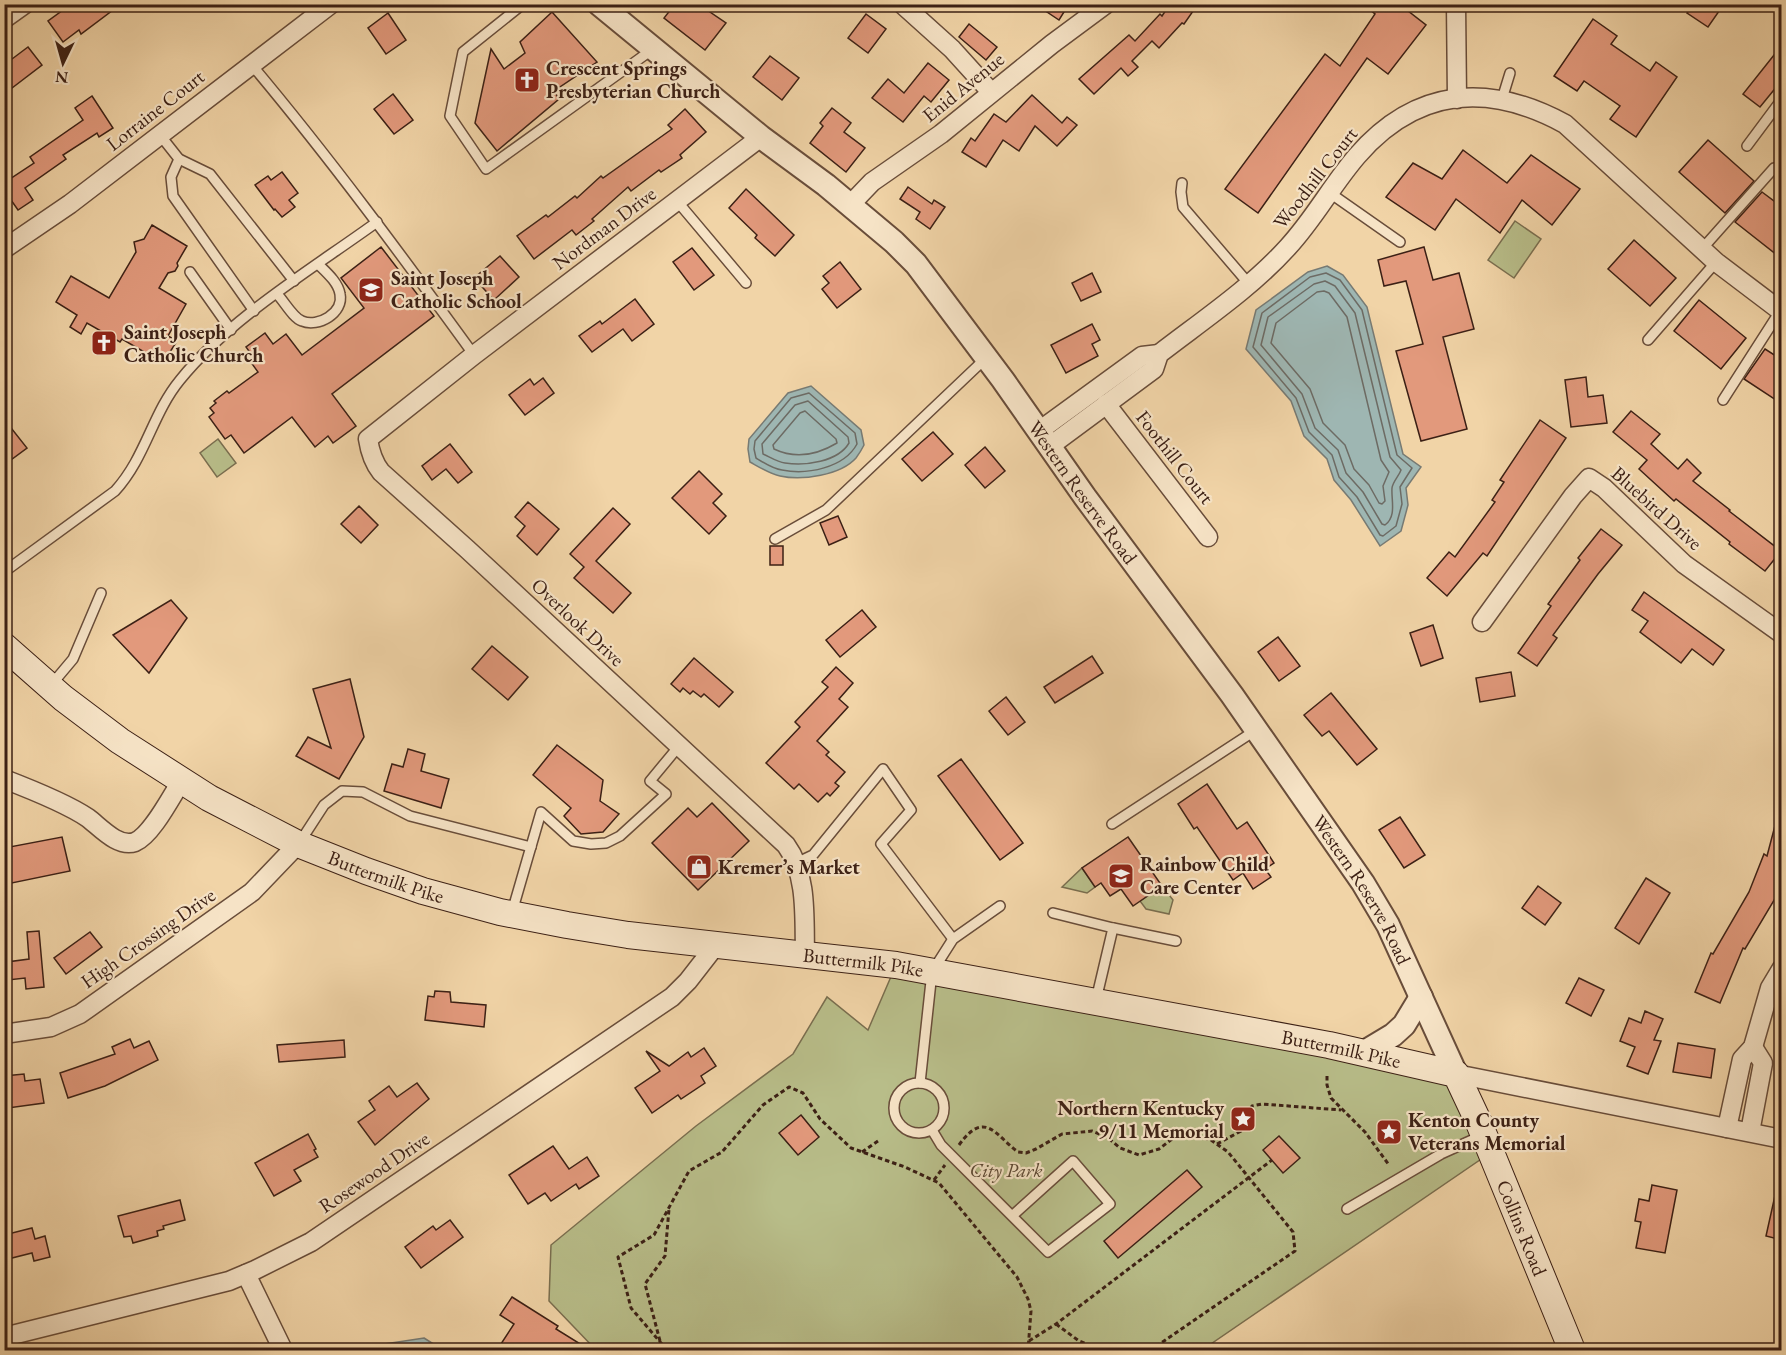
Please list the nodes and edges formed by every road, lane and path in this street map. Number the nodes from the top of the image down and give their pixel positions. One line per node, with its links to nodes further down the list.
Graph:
1 (26, 4): 8 (street)
2 (331, 4): 10 (street, Lorraine Court)
3 (523, 4): 9 (lane)
4 (599, 4): 9 (street, Western Reserve Road)
5 (902, 4): 12 (street)
6 (1106, 4): 12 (street, Enid Avenue)
7 (1456, 4): 13 (street)
8 (4, 19)
9 (653, 49): 17 (street, Western Reserve Road)
10 (251, 64): 16 (street, Lorraine Court); 25 (lane)
11 (1510, 73): 14 (lane)
12 (991, 92): 24 (street, Enid Avenue)
13 (1457, 99): 14 (street, Woodhill Court); 22 (street, Woodhill Court)
14 (1502, 99): 28 (street, Woodhill Court)
15 (1782, 99): 18 (lane)
16 (160, 135): 19 (lane); 27 (street, Lorraine Court)
17 (761, 138): 23 (street, Nordman Drive); 24 (street, Western Reserve Road)
18 (1748, 146)
19 (179, 159): 32 (lane); 36 (lane)
20 (1774, 168): 28 (lane)
21 (1182, 183): 34 (lane)
22 (1330, 193): 26 (lane); 34 (street, Woodhill Court)
23 (677, 201): 33 (lane); 41 (street, Nordman Drive)
24 (850, 205): 42 (street, Western Reserve Road)
25 (376, 222): 30 (lane); 41 (lane)
26 (1400, 242)
27 (4, 249)
28 (1702, 249): 29 (street, Woodhill Court)
29 (1716, 262): 37 (street, Woodhill Court); 39 (lane)
30 (318, 264): 32 (lane); 35 (lane)
31 (190, 272): 38 (lane)
32 (294, 282): 35 (lane)
33 (746, 283)
34 (1249, 284): 40 (street, Woodhill Court)
35 (277, 294): 36 (lane)
36 (254, 311): 38 (lane)
37 (1781, 311): 43 (lane)
38 (231, 330): 48 (lane)
39 (1648, 340)
40 (1159, 354): 44 (street, Woodhill Court); 45 (street, Woodhill Court)
41 (474, 355): 55 (street, Overlook Drive)
42 (986, 358): 45 (street, Western Reserve Road); 47 (lane)
43 (1723, 400)
44 (1106, 404): 45 (street, Woodhill Court); 46 (street, Foothill Court)
45 (1045, 438): 54 (street, Western Reserve Road)
46 (1208, 537)
47 (775, 539)
48 (4, 573)
49 (101, 593): 53 (lane)
50 (1482, 622): 51 (street, Bluebird Drive)
51 (1782, 634)
52 (4, 646): 53 (main road, Buttermilk Pike)
53 (50, 686): 57 (main road, Buttermilk Pike)
54 (1256, 730): 58 (lane); 72 (street, Western Reserve Road)
55 (679, 746): 60 (lane); 61 (street, Overlook Drive)
56 (4, 778): 57 (street)
57 (182, 780): 59 (main road, Buttermilk Pike)
58 (1112, 824)
59 (298, 844): 60 (lane); 64 (main road, Buttermilk Pike); 74 (street, High Crossing Drive)
60 (531, 847): 64 (lane)
61 (796, 863): 66 (lane); 69 (street, Overlook Drive)
62 (1000, 906): 66 (lane)
63 (1053, 913): 65 (lane)
64 (512, 914): 68 (main road, Buttermilk Pike)
65 (1113, 928): 67 (lane); 73 (lane)
66 (953, 939): 71 (lane)
67 (1176, 941)
68 (716, 945): 69 (main road, Buttermilk Pike); 99 (street, Rosewood Drive)
69 (805, 954): 71 (main road, Buttermilk Pike)
70 (1782, 968): 75 (street)
71 (932, 972): 73 (main road, Buttermilk Pike); 79 (lane)
72 (1421, 997): 76 (street); 77 (street, Western Reserve Road)
73 (1096, 1002): 76 (main road, Buttermilk Pike)
74 (4, 1034)
75 (1754, 1047): 82 (street); 85 (street)
76 (1363, 1053): 77 (main road, Buttermilk Pike)
77 (1456, 1074): 82 (street, Buttermilk Pike); 86 (main road, Collins Road)
78 (1327, 1076): 80 (path)
79 (920, 1083): 83 (lane); 83 (lane)
80 (1342, 1110): 81 (path); 93 (path)
81 (1247, 1115): 84 (path); 84 (path)
82 (1727, 1128): 85 (street, Buttermilk Pike)
83 (932, 1130): 91 (lane)
84 (1241, 1131): 89 (path)
85 (1750, 1132): 87 (street, Buttermilk Pike)
86 (1483, 1135): 97 (lane); 109 (main road, Collins Road)
87 (1782, 1139)
88 (878, 1141): 90 (path)
89 (1217, 1144): 91 (path); 94 (path)
90 (862, 1152): 95 (path); 96 (path)
91 (951, 1156): 95 (path); 98 (lane)
92 (1272, 1160): 94 (path)
93 (1389, 1165)
94 (1249, 1178): 100 (path); 108 (path)
95 (934, 1180): 102 (path)
96 (669, 1207): 103 (path); 103 (path)
97 (1347, 1209)
98 (1012, 1216): 98 (lane)
99 (246, 1274): 101 (street, Rosewood Drive); 104 (street)
100 (1056, 1324): 102 (path); 107 (path)
101 (4, 1337)
102 (1029, 1341): 106 (path)
103 (660, 1342): 105 (path)
104 (283, 1350)
105 (667, 1350)
106 (1028, 1350)
107 (1102, 1350)
108 (1151, 1350)
109 (1572, 1350)

